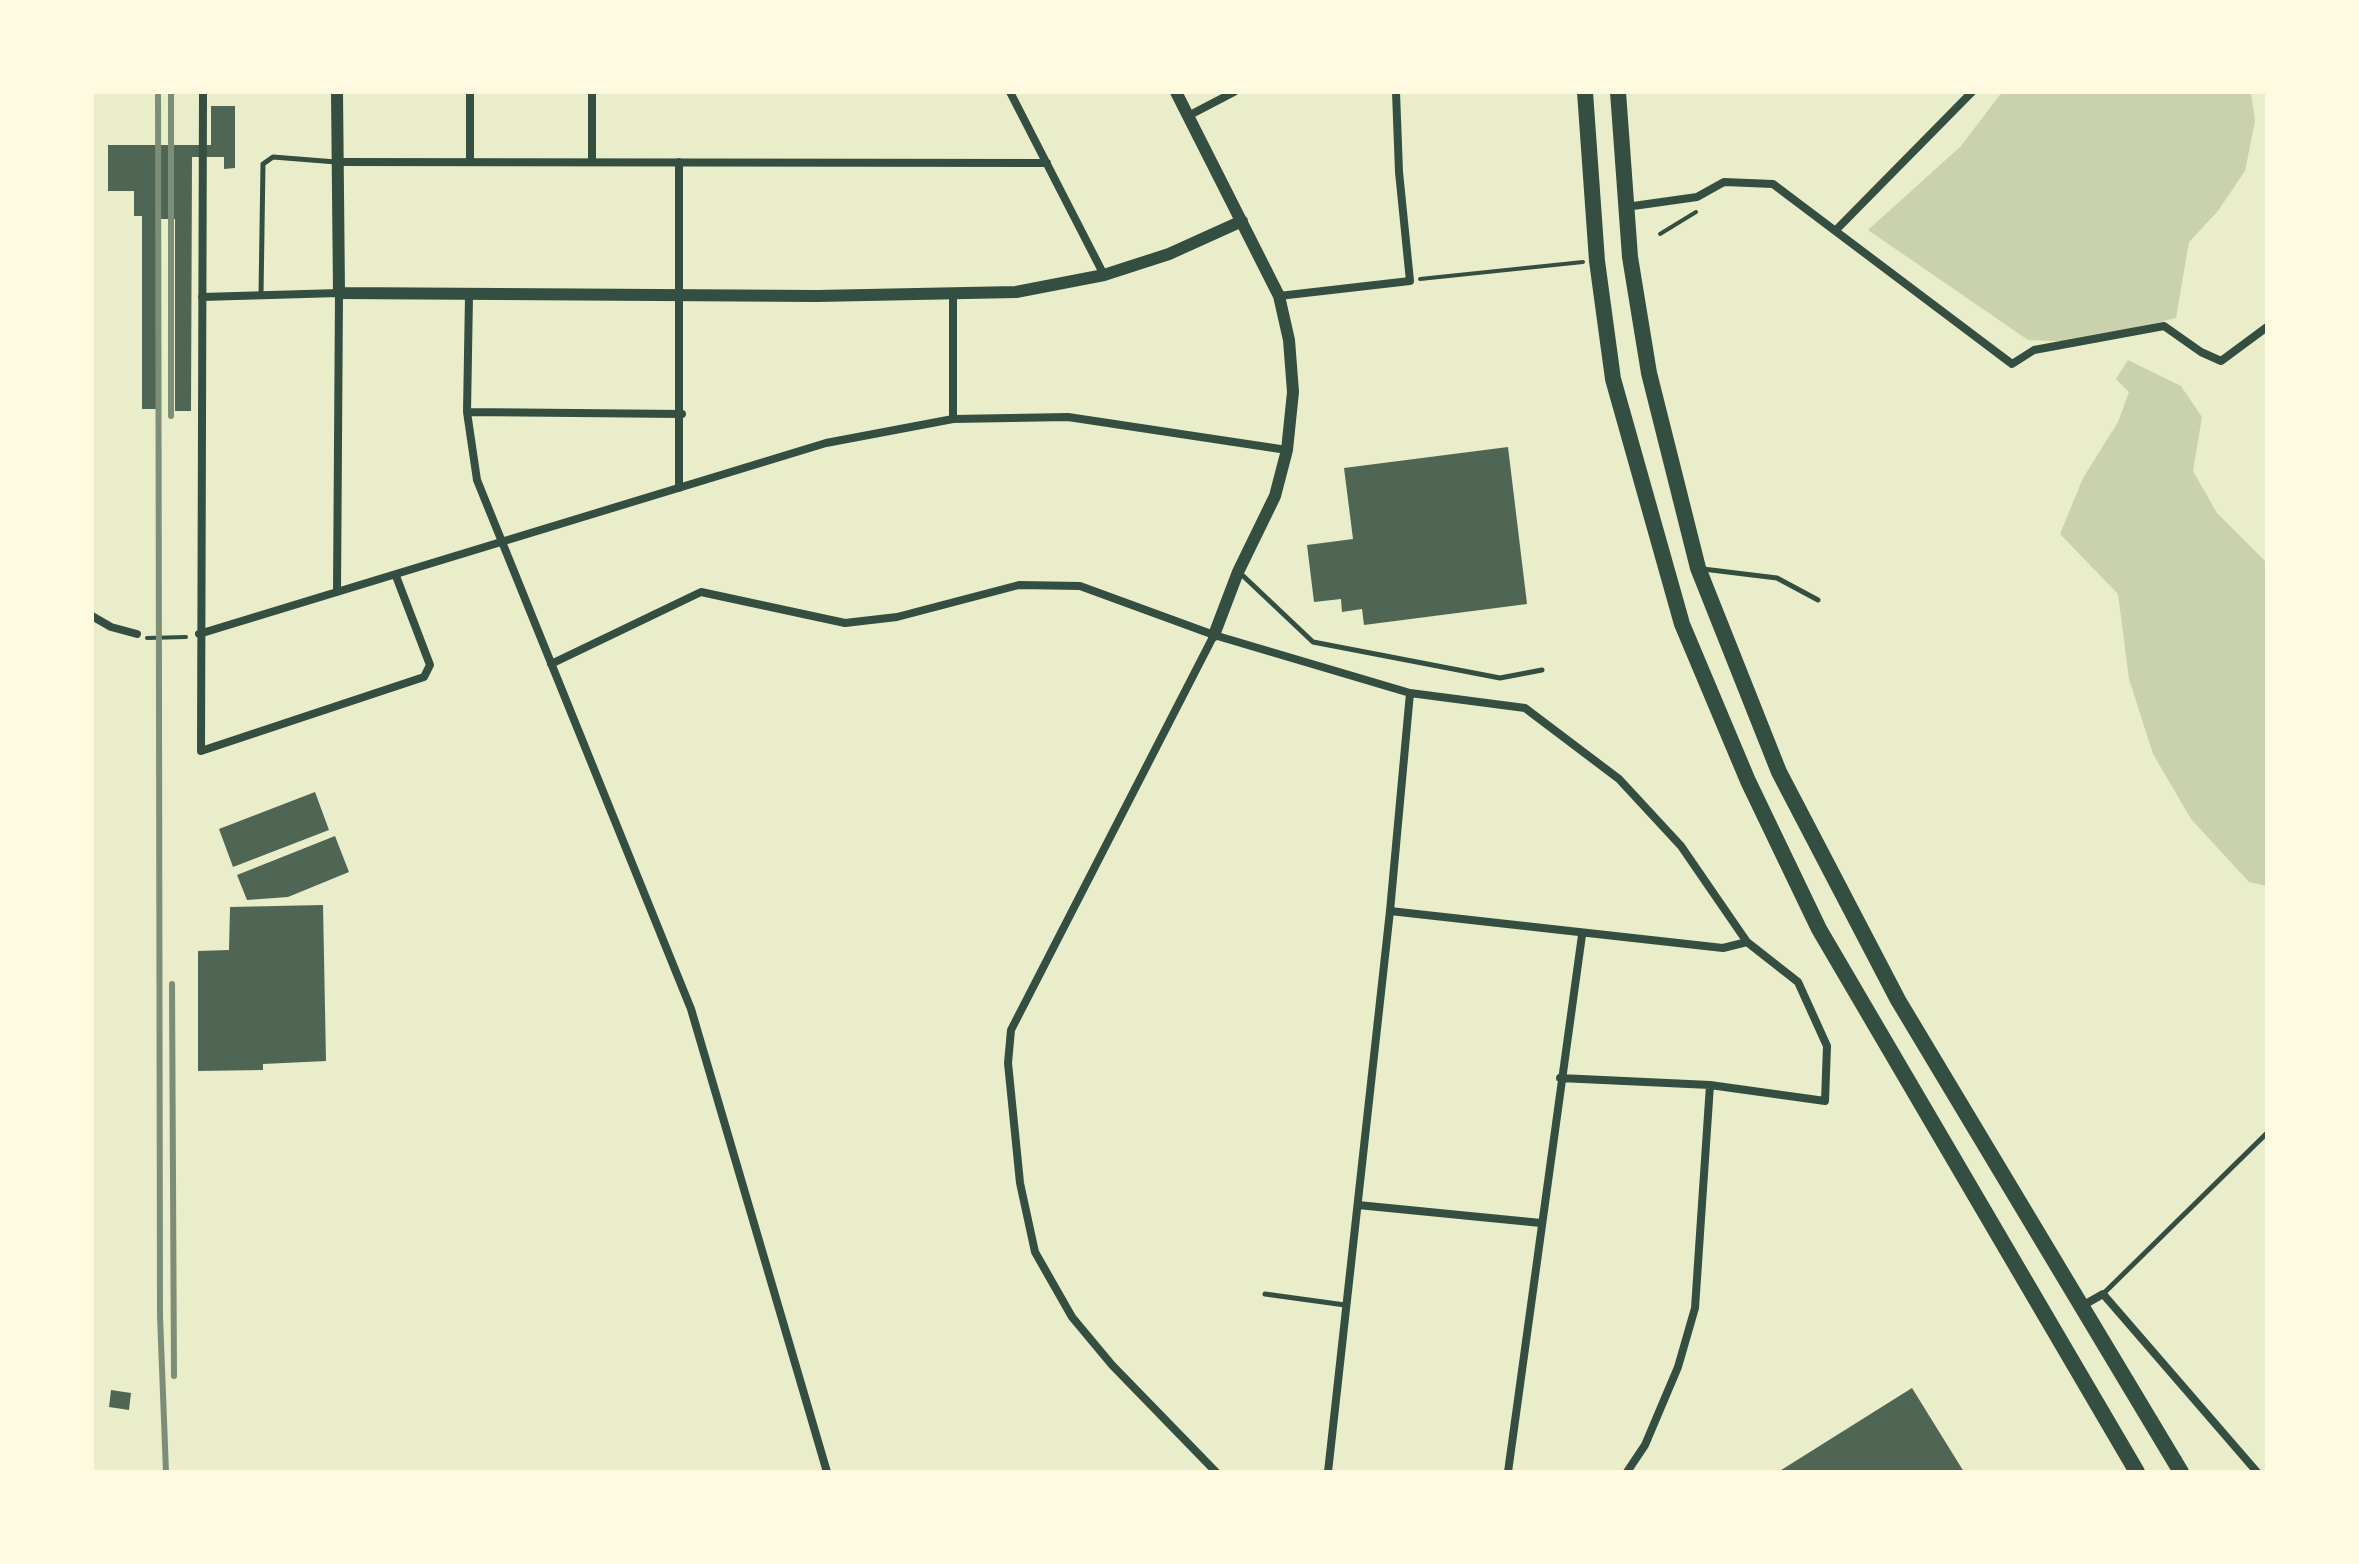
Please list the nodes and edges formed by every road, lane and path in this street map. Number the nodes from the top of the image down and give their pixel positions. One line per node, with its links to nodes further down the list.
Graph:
1 (203, 92): 30 (street)
2 (337, 92): 14 (street)
3 (470, 92): 13 (street)
4 (592, 92): 15 (street)
5 (1010, 92): 17 (street)
6 (1176, 92): 12 (street)
7 (1234, 92): 12 (street)
8 (1396, 92): 23 (street)
9 (1585, 92): 21 (highway)
10 (1618, 92): 18 (highway)
11 (1972, 92): 20 (street)
12 (1188, 116): 19 (street)
13 (470, 161): 14 (street); 15 (street)
14 (336, 162): 24 (street); 25 (lane)
15 (592, 162): 16 (street)
16 (679, 162): 17 (street); 26 (street)
17 (1047, 163): 22 (street)
18 (1626, 207): 20 (street); 38 (highway)
19 (1242, 221): 22 (street); 29 (street)
20 (1837, 229): 31 (street)
21 (1597, 261): 23 (path); 67 (highway)
22 (1104, 275): 27 (street)
23 (1410, 281): 29 (street)
24 (339, 293): 25 (street); 28 (street); 41 (street)
25 (261, 295): 30 (street)
26 (681, 295): 27 (street); 28 (street); 33 (street)
27 (953, 295): 34 (street)
28 (469, 296): 32 (street)
29 (1279, 296): 35 (street)
30 (202, 297): 45 (street)
31 (2267, 327)
32 (467, 412): 33 (street); 37 (street)
33 (682, 414): 36 (street)
34 (953, 419): 35 (street); 36 (street)
35 (1287, 450): 39 (street)
36 (679, 488): 37 (street)
37 (502, 543): 40 (street); 47 (street)
38 (1698, 568): 42 (lane); 61 (highway)
39 (1238, 572): 46 (street); 48 (lane)
40 (396, 576): 41 (street); 45 (street)
41 (337, 592): 45 (street)
42 (1818, 600)
43 (92, 616): 44 (street)
44 (137, 634): 45 (path)
45 (199, 634)
46 (1214, 635): 47 (street); 49 (street); 63 (street)
47 (551, 664): 62 (street)
48 (1542, 670)
49 (1410, 693): 50 (street); 52 (street)
50 (1390, 911): 51 (street); 56 (street)
51 (1582, 935): 52 (street); 53 (street)
52 (1747, 942): 54 (street)
53 (1560, 1078): 54 (street); 57 (street)
54 (1710, 1085): 66 (street)
55 (2267, 1133): 59 (lane)
56 (1358, 1205): 57 (street); 60 (street)
57 (1541, 1223): 65 (street)
58 (1265, 1294): 60 (lane)
59 (2103, 1294): 61 (street); 69 (street)
60 (1346, 1305): 64 (street)
61 (2082, 1306): 68 (highway)
62 (827, 1472)
63 (1216, 1472)
64 (1328, 1472)
65 (1508, 1472)
66 (1627, 1472)
67 (2137, 1472)
68 (2181, 1472)
69 (2257, 1472)

